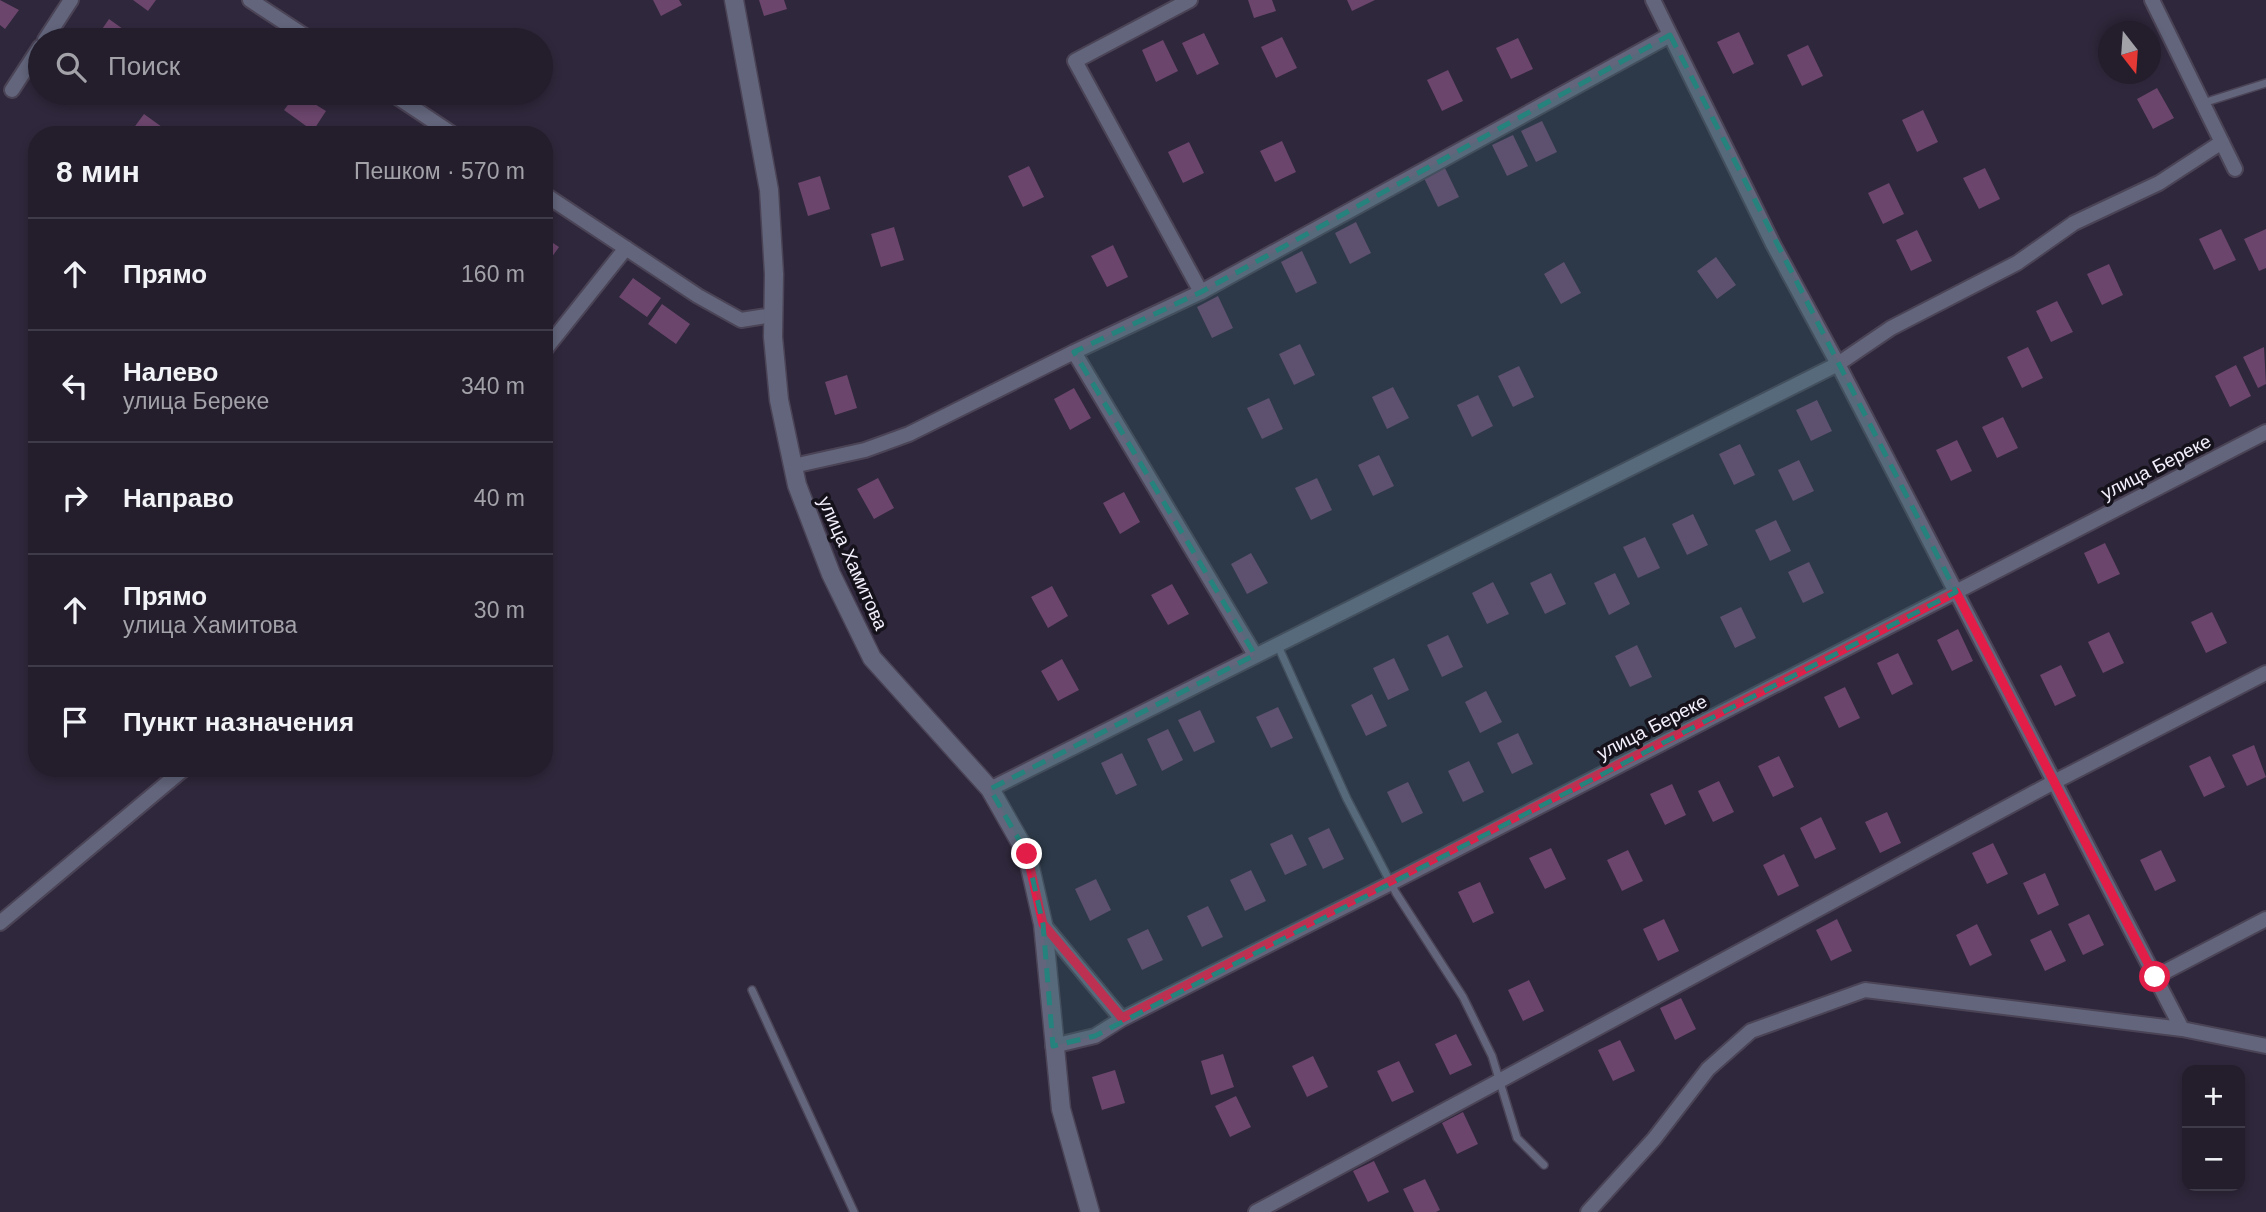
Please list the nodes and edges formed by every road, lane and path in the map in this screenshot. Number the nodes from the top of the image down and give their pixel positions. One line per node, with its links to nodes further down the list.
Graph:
1 (71, 0): 7 (street)
2 (250, 0): 8 (street)
3 (734, 0): 21 (street, улица Хамитова)
4 (1190, 0): 20 (street)
5 (1653, 0): 9 (street)
6 (2152, 0): 13 (street)
7 (53, 28)
8 (293, 28)
9 (1670, 35): 20 (street); 24 (street)
10 (28, 65): 12 (street)
11 (2266, 83): 13 (lane)
12 (12, 90)
13 (2203, 103): 16 (street)
14 (409, 105): 15 (street)
15 (440, 126)
16 (2222, 142): 17 (street); 24 (street)
17 (2235, 169)
18 (553, 200): 19 (street)
19 (626, 248): 21 (street); 22 (street)
20 (1201, 292): 23 (street)
21 (773, 315): 26 (street, улица Хамитова)
22 (553, 340)
23 (1074, 352): 26 (street); 29 (street)
24 (1838, 364): 27 (street); 28 (street)
25 (2266, 432): 27 (street, улица Береке)
26 (793, 466): 33 (street, улица Хамитова)
27 (1956, 592): 32 (street); 34 (street, улица Береке)
28 (1277, 644): 29 (street); 34 (lane)
29 (1255, 655): 33 (street)
30 (2266, 673): 32 (street)
31 (174, 777): 36 (street)
32 (2054, 782): 38 (street); 44 (street)
33 (990, 789): 37 (street, улица Хамитова)
34 (1391, 884): 40 (street, улица Береке); 44 (lane)
35 (2266, 919): 38 (street)
36 (0, 923)
37 (1043, 924): 40 (street); 42 (street, улица Хамитова)
38 (2155, 977): 41 (street)
39 (752, 990): 46 (lane)
40 (1122, 1018): 42 (street, улица Береке)
41 (2182, 1029): 43 (street); 49 (street)
42 (1053, 1046): 47 (street, улица Хамитова)
43 (2266, 1046)
44 (1499, 1081): 45 (lane); 48 (street)
45 (1544, 1165)
46 (854, 1212)
47 (1090, 1212)
48 (1256, 1212)
49 (1588, 1212)

